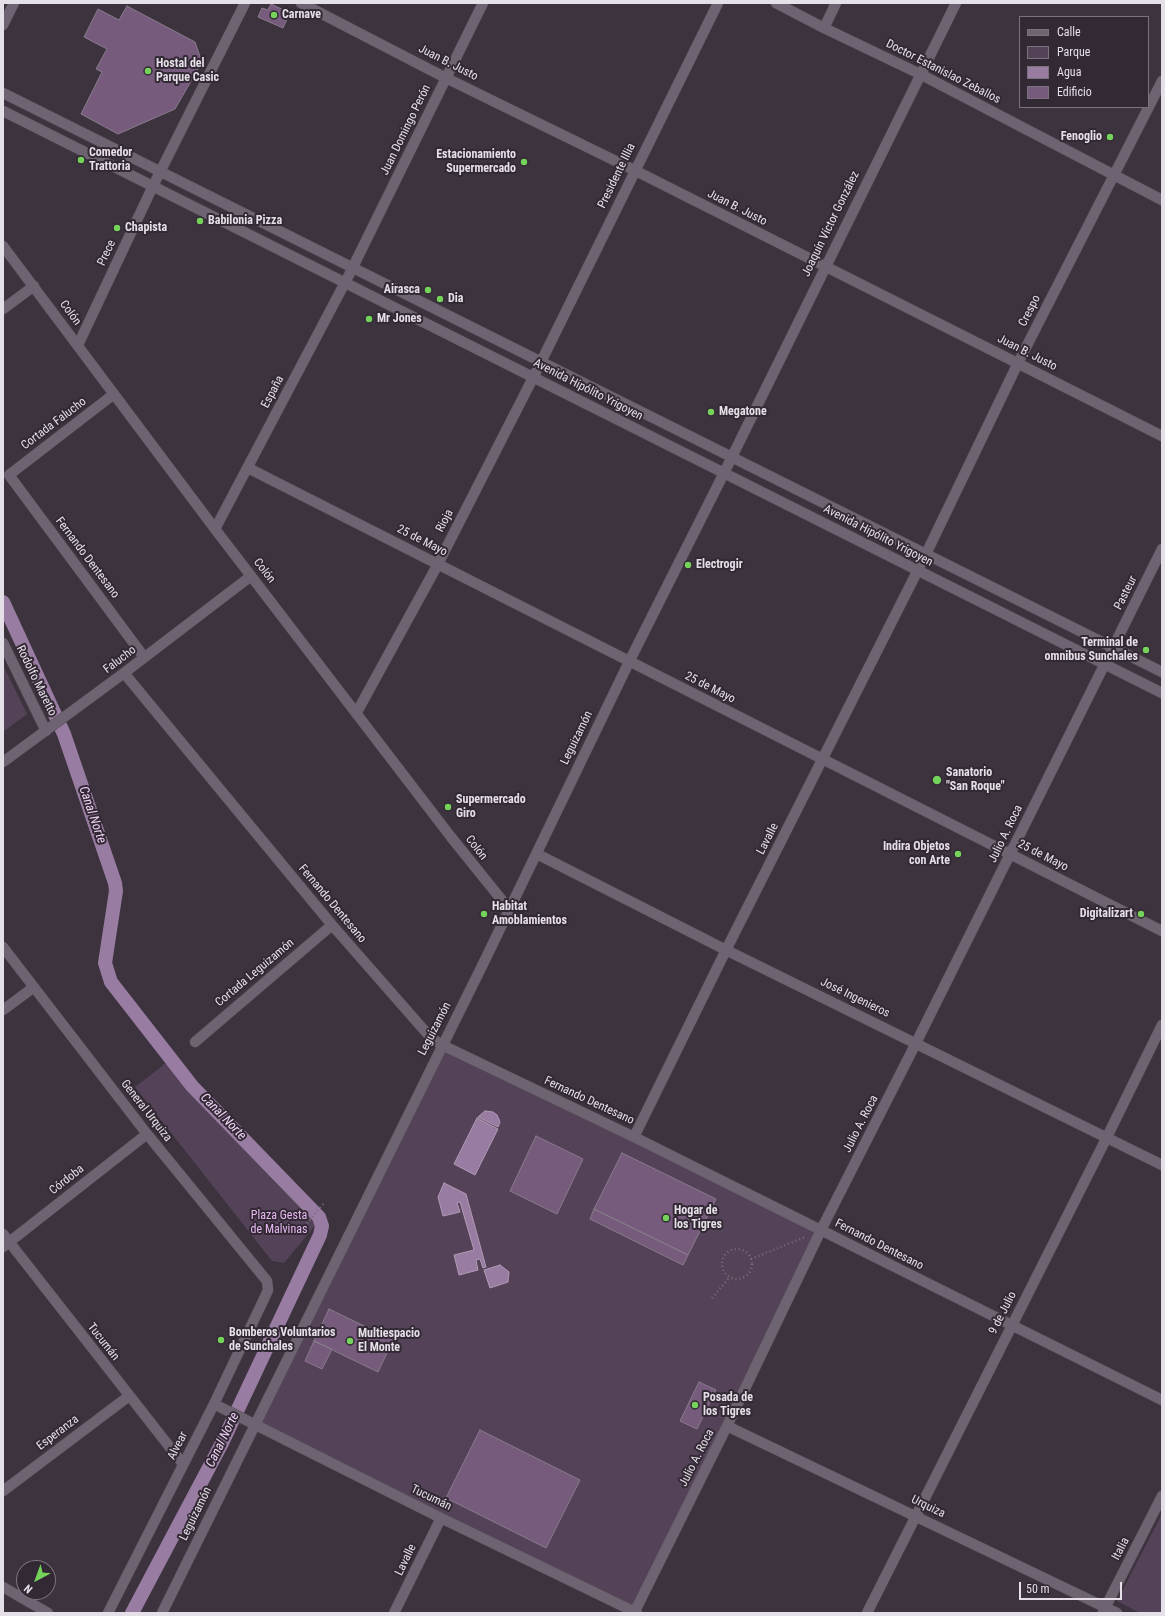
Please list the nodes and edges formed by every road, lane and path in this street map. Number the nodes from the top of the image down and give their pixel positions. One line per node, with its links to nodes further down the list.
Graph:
1 (14, 3): 9 (street)
2 (245, 3): 17 (street, Prece)
3 (301, 3): 12 (street, Juan B. Justo)
4 (483, 3): 12 (street, Juan Domingo Perón)
5 (718, 3): 16 (street, Presidente Illia)
6 (776, 3): 10 (street, Doctor Estanislao Zeballos)
7 (836, 3): 10 (street)
8 (956, 3): 11 (street, Joaquín Víctor González)
9 (3, 24)
10 (824, 28): 11 (street, Doctor Estanislao Zeballos)
11 (920, 74): 18 (street, Doctor Estanislao Zeballos); 22 (street, Joaquín Víctor González)
12 (446, 78): 16 (street, Juan B. Justo); 23 (street, Juan Domingo Perón)
13 (1162, 82): 18 (street, Crespo)
14 (3, 93): 17 (street, Avenida Hipólito Yrigoyen)
15 (3, 111): 19 (street, Avenida Hipólito Yrigoyen)
16 (634, 170): 22 (street, Juan B. Justo); 28 (street, Presidente Illia)
17 (161, 172): 19 (street, Prece); 23 (street, Avenida Hipólito Yrigoyen)
18 (1115, 176): 20 (street, Doctor Estanislao Zeballos); 29 (street, Crespo)
19 (153, 186): 24 (street, Avenida Hipólito Yrigoyen); 27 (street, Prece)
20 (1162, 200)
21 (3, 246): 25 (street, Colón)
22 (825, 267): 29 (street, Juan B. Justo); 33 (street, Joaquín Víctor González)
23 (352, 268): 24 (street, España); 28 (street, Avenida Hipólito Yrigoyen)
24 (345, 282): 30 (street, Avenida Hipólito Yrigoyen); 34 (street, España)
25 (34, 286): 26 (street); 27 (street, Colón)
26 (3, 309)
27 (78, 346): 31 (street, Colón)
28 (541, 362): 30 (street, Rioja); 33 (street, Avenida Hipólito Yrigoyen)
29 (1018, 363): 32 (street, Juan B. Justo); 39 (street, Crespo)
30 (533, 377): 35 (street, Avenida Hipólito Yrigoyen); 40 (street, Rioja)
31 (114, 394): 36 (street, Cortada Falucho); 37 (street, Colón)
32 (1162, 436)
33 (731, 457): 35 (street, Leguizamón); 39 (street, Avenida Hipólito Yrigoyen)
34 (248, 468): 37 (street, España); 40 (street, 25 de Mayo)
35 (724, 473): 41 (street, Avenida Hipólito Yrigoyen); 46 (street, Leguizamón)
36 (9, 474): 45 (street, Fernando Dentesano)
37 (215, 529): 42 (street, Colón)
38 (1162, 549): 44 (street, Pasteur)
39 (926, 554): 41 (street, Lavalle); 44 (street, Avenida Hipólito Yrigoyen)
40 (438, 564): 46 (street, 25 de Mayo); 51 (street, Rioja)
41 (918, 570): 47 (street, Avenida Hipólito Yrigoyen); 53 (street, Lavalle)
42 (251, 576): 45 (street, Falucho); 51 (street, Colón)
43 (3, 643): 52 (street, Rodolfo Maretto)
44 (1113, 647): 47 (street, Julio A. Roca); 48 (street, Avenida Hipólito Yrigoyen)
45 (144, 658): 49 (street, Falucho)
46 (628, 662): 53 (street, 25 de Mayo); 55 (street, Leguizamón)
47 (1105, 664): 50 (street, Avenida Hipólito Yrigoyen); 56 (street, Julio A. Roca)
48 (1162, 672)
49 (124, 673): 52 (street, Falucho); 58 (street, Fernando Dentesano)
50 (1162, 693)
51 (357, 712): 57 (street, Colón)
52 (46, 731): 54 (street, Falucho)
53 (823, 759): 56 (street, 25 de Mayo); 61 (street, Lavalle)
54 (3, 762)
55 (537, 854): 57 (street, Leguizamón); 61 (street, José Ingenieros)
56 (1010, 854): 59 (street, 25 de Mayo); 66 (street, Julio A. Roca)
57 (509, 909): 67 (street, Leguizamón)
58 (332, 925): 65 (street, Cortada Leguizamón); 67 (street, Fernando Dentesano)
59 (1162, 931)
60 (3, 947): 62 (street, General Urquiza)
61 (726, 950): 66 (street, José Ingenieros); 69 (street, Lavalle)
62 (34, 987): 63 (street); 68 (street, General Urquiza)
63 (3, 1010)
64 (1162, 1025): 70 (street, 9 de Julio)
65 (195, 1042)
66 (916, 1043): 70 (street, José Ingenieros); 74 (street, Julio A. Roca)
67 (442, 1045): 69 (street, Fernando Dentesano); 84 (street, Leguizamón)
68 (147, 1134): 75 (street, Córdoba); 78 (street, General Urquiza)
69 (634, 1137): 74 (street, Fernando Dentesano)
70 (1107, 1137): 71 (street, José Ingenieros); 80 (street, 9 de Julio)
71 (1162, 1164)
72 (324, 1203): 73 (path)
73 (307, 1223)
74 (821, 1230): 76 (path); 80 (street, Fernando Dentesano); 85 (street, Julio A. Roca)
75 (5, 1241): 81 (street, Tucumán)
76 (752, 1258): 77 (path); 77 (path)
77 (730, 1277): 79 (path)
78 (268, 1290): 83 (street, Alvear)
79 (712, 1298)
80 (1012, 1325): 82 (street, Fernando Dentesano); 89 (street, 9 de Julio)
81 (129, 1396): 86 (street, Tucumán); 87 (street, Esperanza)
82 (1162, 1400)
83 (214, 1404): 84 (street, Tucumán); 86 (street, Alvear)
84 (255, 1426): 90 (street, Tucumán); 95 (street, Leguizamón)
85 (727, 1426): 89 (street, Urquiza); 97 (street, Julio A. Roca)
86 (183, 1464): 94 (street, Alvear)
87 (3, 1492)
88 (1162, 1496): 92 (street, Italia)
89 (916, 1516): 92 (street, Urquiza); 98 (street, 9 de Julio)
90 (441, 1518): 96 (street, Lavalle); 97 (street, Tucumán)
91 (3, 1587): 93 (street)
92 (1104, 1610): 99 (street, Urquiza)
93 (48, 1613)
94 (108, 1613)
95 (162, 1613)
96 (394, 1613)
97 (635, 1613)
98 (867, 1613)
99 (1117, 1613)

